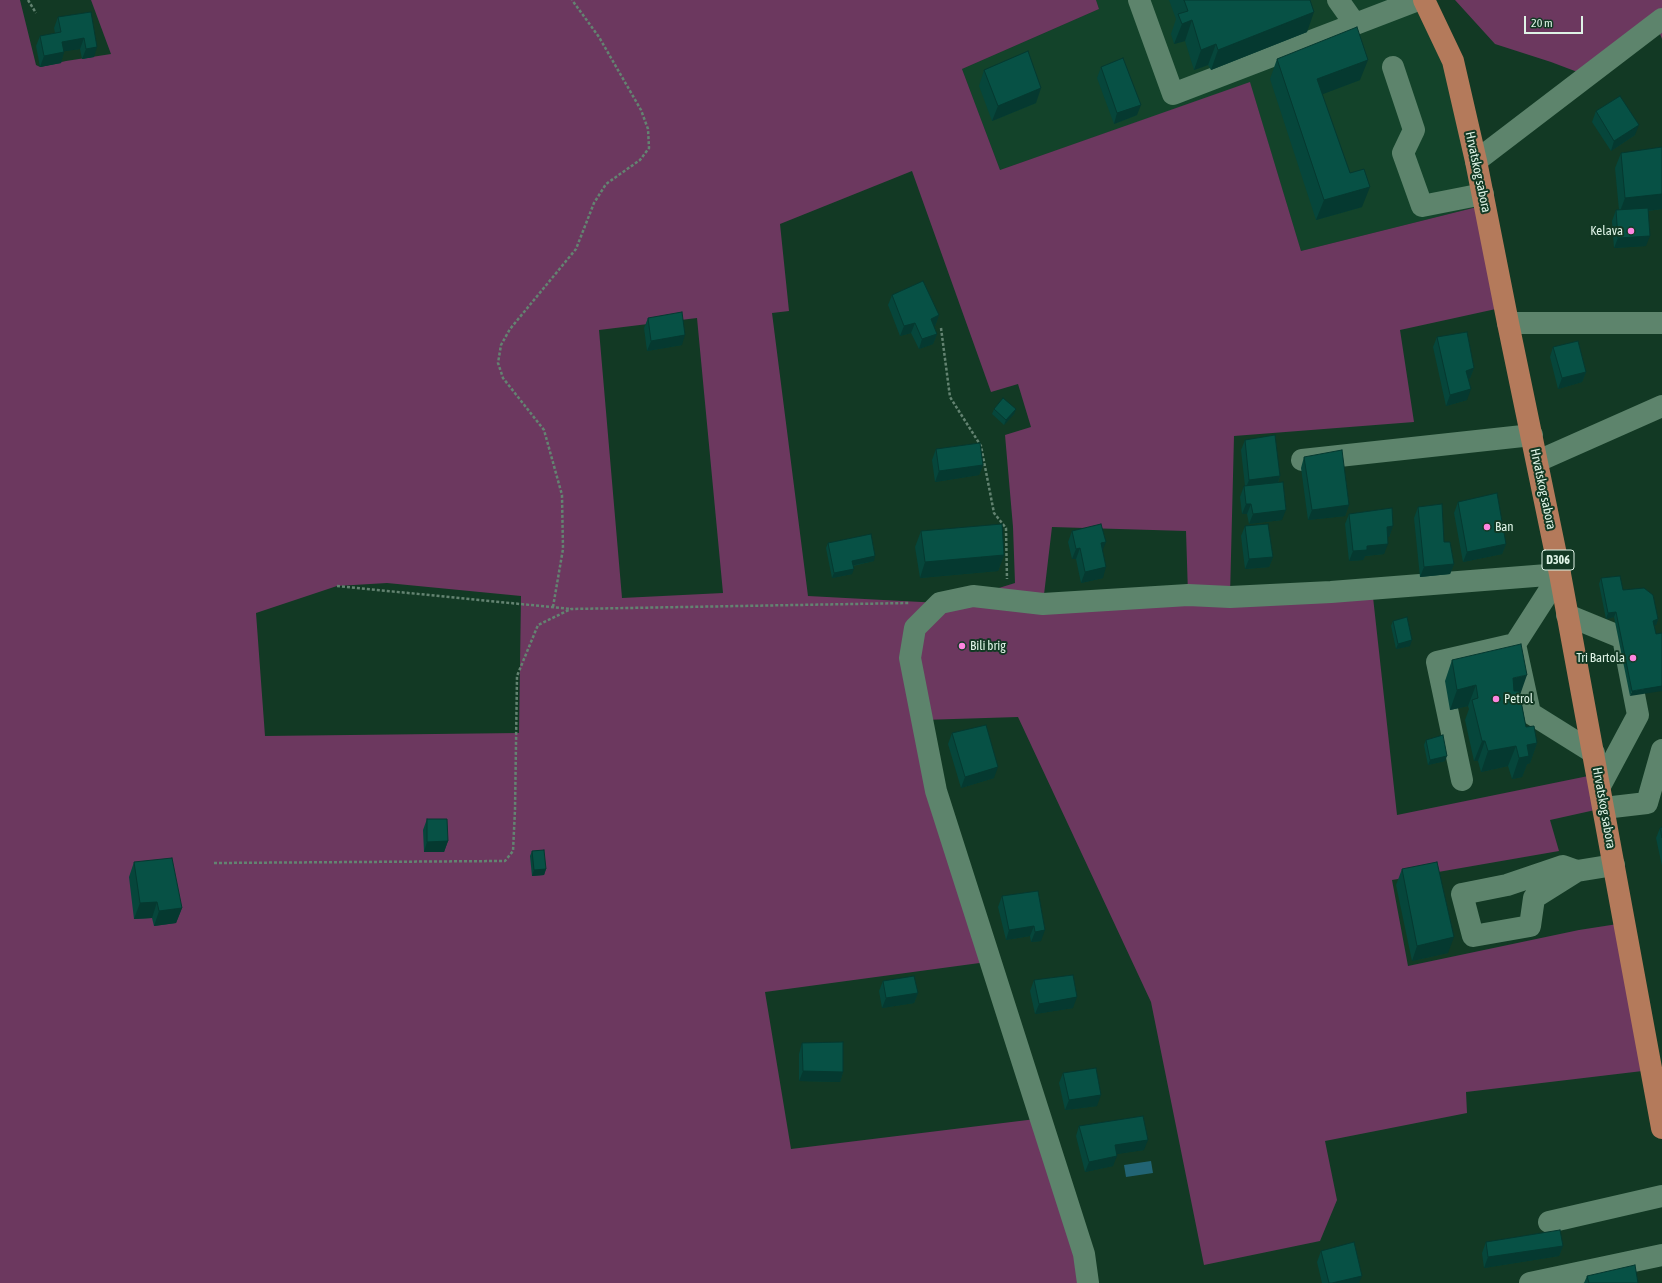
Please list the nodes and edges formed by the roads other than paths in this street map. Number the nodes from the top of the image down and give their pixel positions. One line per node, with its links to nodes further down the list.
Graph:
1 (1139, 0): 6 (street)
2 (1338, 0): 6 (street)
3 (1418, 0): 6 (street)
4 (1424, 0): 8 (main road, Hrvatskog sabora / D306)
5 (1662, 19): 8 (street)
6 (1355, 24)
7 (1393, 67): 9 (street)
8 (1476, 161): 9 (main road, Hrvatskog sabora / D306)
9 (1483, 194): 10 (main road, Hrvatskog sabora / D306)
10 (1508, 323): 11 (street); 13 (main road, Hrvatskog sabora / D306)
11 (1662, 323)
12 (1662, 406): 15 (street)
13 (1532, 435): 14 (street); 15 (main road, Hrvatskog sabora / D306)
14 (1302, 460)
15 (1538, 461): 16 (main road, Hrvatskog sabora / D306)
16 (1560, 574): 17 (main road, Hrvatskog sabora / D306); 18 (street); 35 (street)
17 (1567, 615): 24 (main road, Hrvatskog sabora / D306); 26 (street)
18 (1515, 644): 19 (street); 22 (street)
19 (1530, 713): 20 (street); 24 (street)
20 (1508, 716)
21 (1472, 723): 22 (street)
22 (1450, 726): 25 (street)
23 (1662, 750): 27 (street)
24 (1594, 753): 26 (main road, Hrvatskog sabora / D306)
25 (1462, 780)
26 (1600, 786): 28 (main road, Hrvatskog sabora / D306)
27 (1654, 803): 28 (street)
28 (1604, 808): 29 (main road, Hrvatskog sabora / D306)
29 (1614, 865): 30 (street); 31 (main road, Hrvatskog sabora / D306)
30 (1577, 871): 30 (street)
31 (1662, 1128)
32 (1662, 1196): 33 (street)
33 (1549, 1222)
34 (1662, 1255): 36 (street)
35 (1088, 1283)
36 (1530, 1283)

